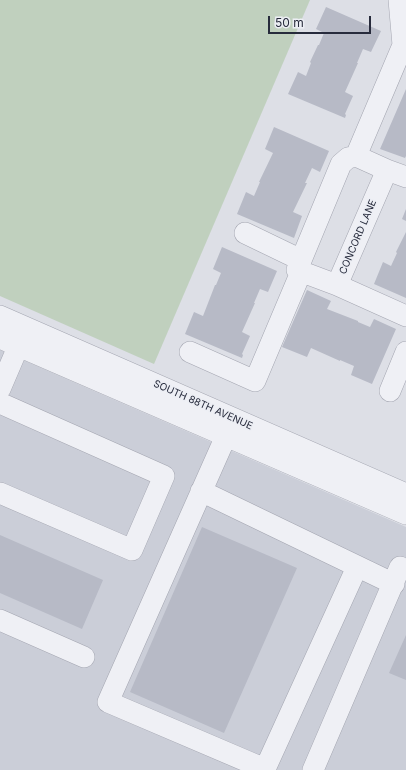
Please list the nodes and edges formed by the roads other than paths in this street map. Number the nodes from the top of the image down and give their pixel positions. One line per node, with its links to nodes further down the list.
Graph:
1 (399, 0): 2 (street)
2 (399, 74): 3 (street)
3 (356, 156): 4 (street, CONCORD LANE); 6 (street)
4 (397, 173): 7 (street, CONCORD LANE)
5 (245, 233): 6 (street, CONCORD LANE)
6 (301, 266): 7 (street, CONCORD LANE); 11 (street)
7 (337, 285): 9 (street)
8 (0, 316): 10 (street, SOUTH 88TH AVENUE)
9 (406, 316)
10 (15, 337): 13 (street); 16 (street, SOUTH 88TH AVENUE); 19 (street, SOUTH 88TH AVENUE)
11 (190, 352)
12 (406, 352): 14 (street)
13 (0, 389)
14 (390, 391)
15 (0, 404): 18 (street)
16 (226, 436): 17 (street); 20 (street, SOUTH 88TH AVENUE)
17 (201, 491): 21 (street); 21 (street)
18 (0, 493)
19 (406, 494)
20 (406, 514)
21 (357, 567): 22 (street)
22 (401, 569): 25 (street)
23 (0, 620): 24 (street)
24 (84, 657)
25 (313, 770)

